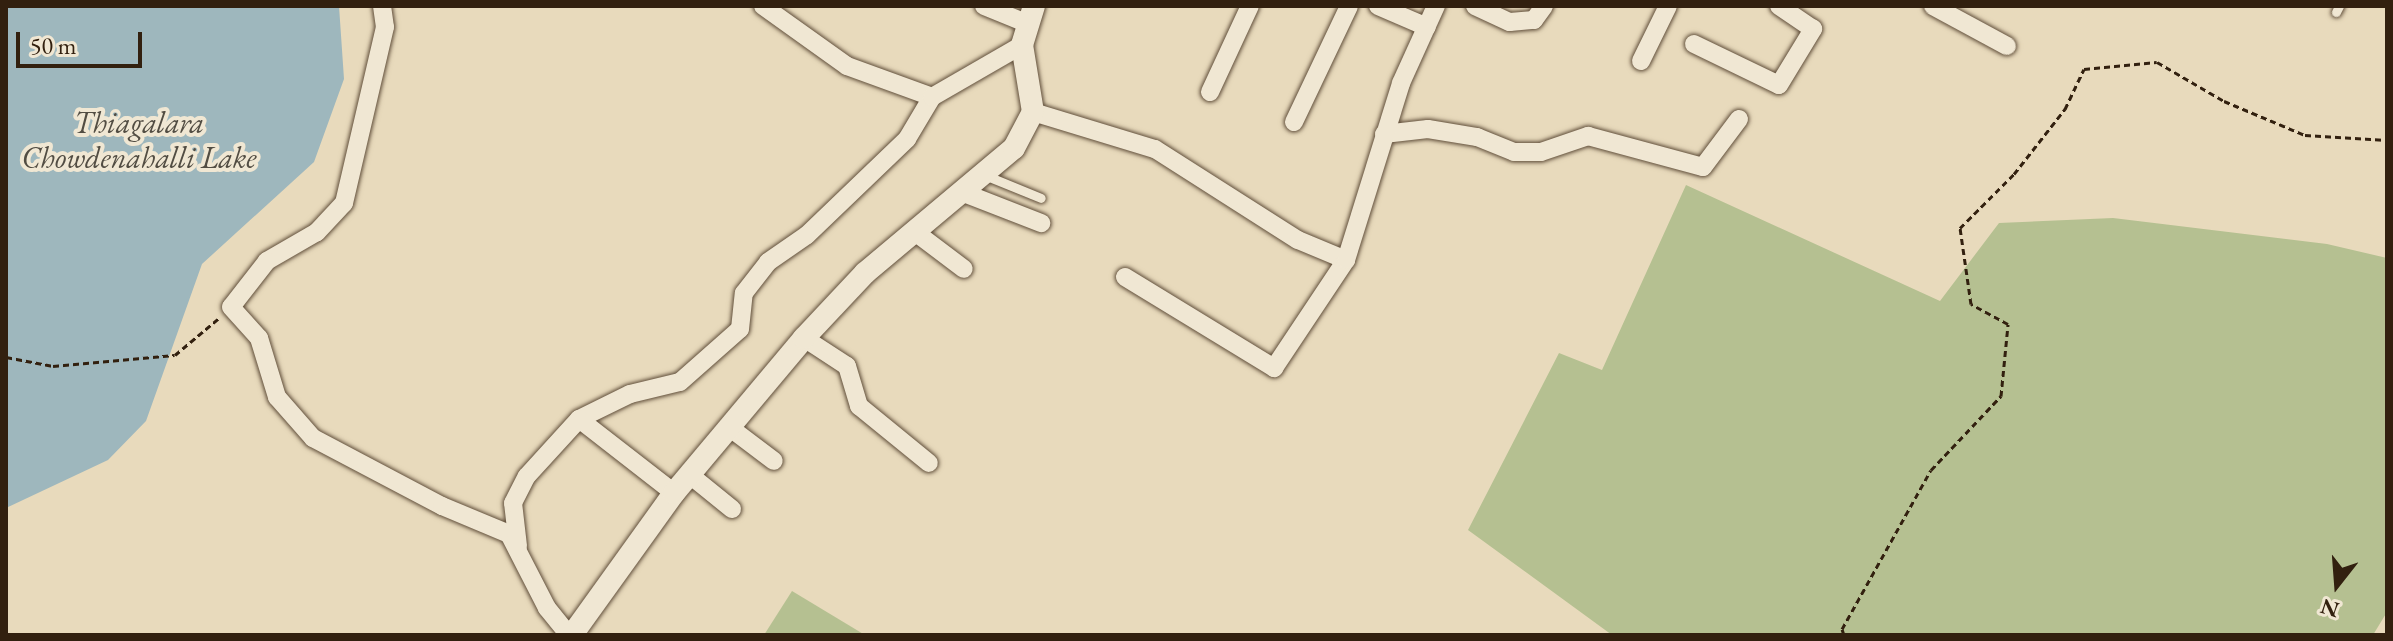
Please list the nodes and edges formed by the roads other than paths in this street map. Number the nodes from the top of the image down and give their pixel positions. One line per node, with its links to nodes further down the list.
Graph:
1 (382, 6): 40 (street)
2 (763, 6): 19 (street)
3 (984, 6): 13 (street)
4 (1250, 6): 18 (street)
5 (1349, 6): 22 (street)
6 (1378, 6): 14 (street)
7 (1436, 6): 14 (street)
8 (1475, 6): 9 (street)
9 (1544, 6)
10 (1668, 6): 17 (street)
11 (1779, 6): 15 (street)
12 (1933, 6): 16 (street)
13 (1027, 25): 19 (street); 20 (street)
14 (1427, 27): 23 (street)
15 (1694, 44)
16 (2007, 46)
17 (1641, 61)
18 (1210, 92)
19 (932, 97): 33 (street)
20 (1033, 112): 24 (street); 29 (street)
21 (1739, 119): 23 (street)
22 (1294, 122)
23 (1384, 134): 29 (street)
24 (987, 176): 25 (street); 26 (lane)
25 (964, 193): 27 (street); 28 (street)
26 (1041, 198)
27 (1041, 223)
28 (915, 232): 30 (street); 32 (street)
29 (1346, 260): 31 (street)
30 (964, 269)
31 (1125, 277)
32 (804, 338): 34 (street); 36 (street)
33 (579, 419): 38 (street); 40 (street)
34 (729, 427): 35 (street); 37 (street)
35 (774, 461)
36 (929, 463)
37 (690, 475): 38 (street); 39 (street)
38 (674, 493): 41 (street)
39 (732, 509)
40 (518, 546): 41 (street)
41 (571, 635)

